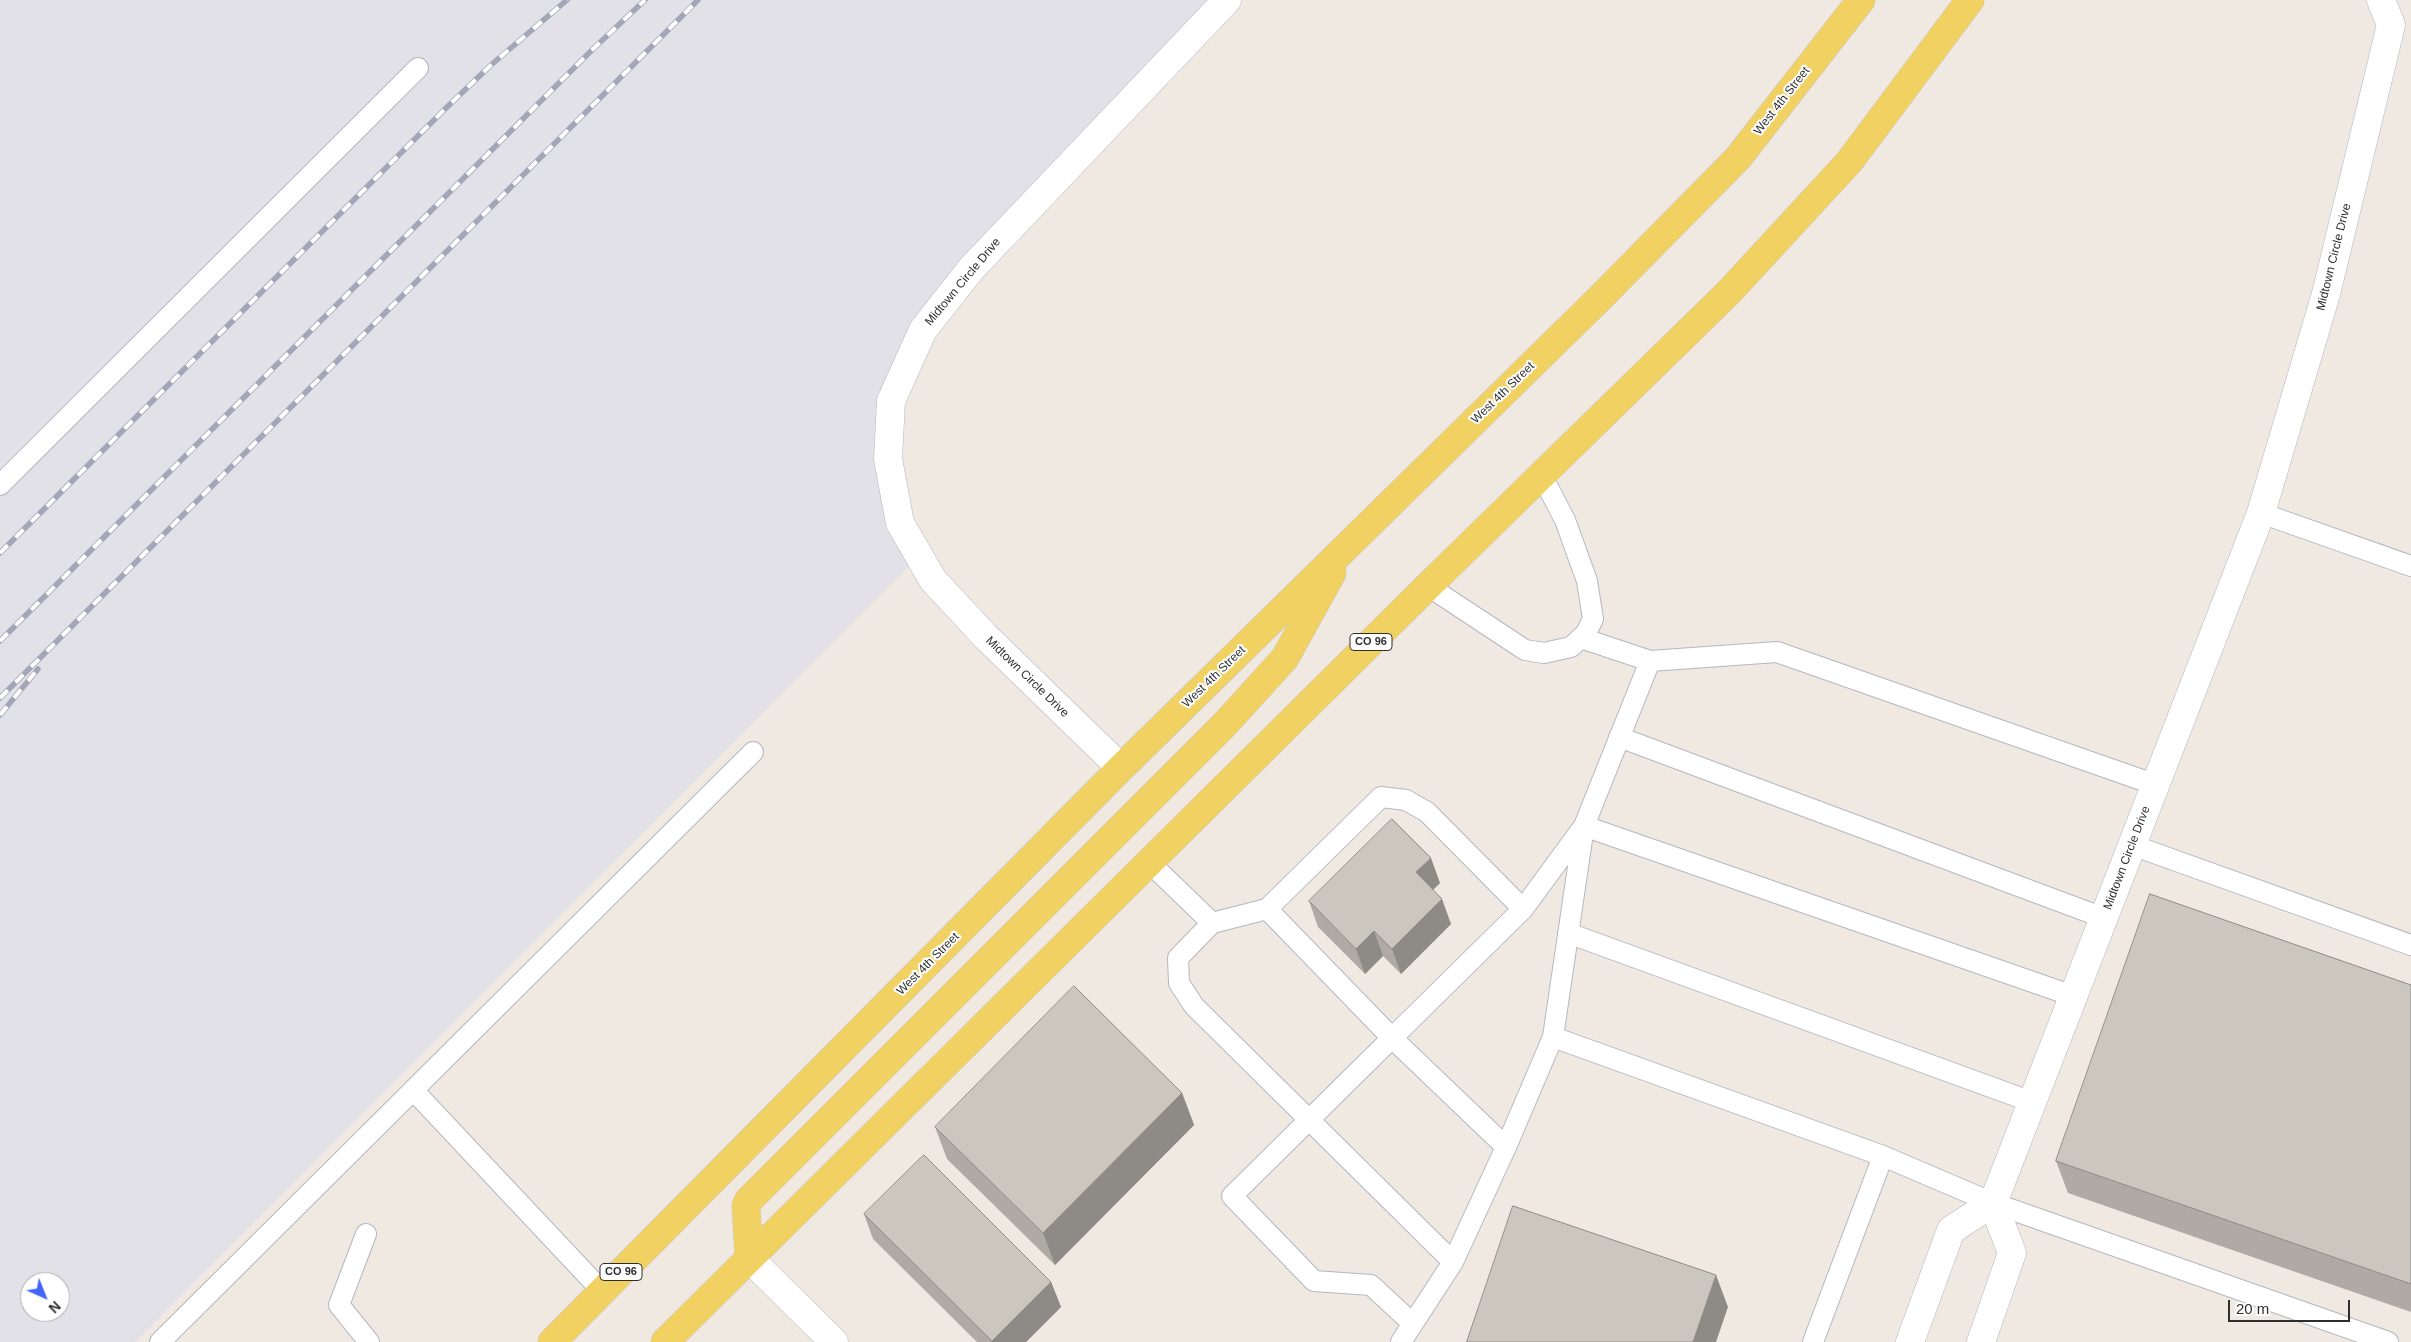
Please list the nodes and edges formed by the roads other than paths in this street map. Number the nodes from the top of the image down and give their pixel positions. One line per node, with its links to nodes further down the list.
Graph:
1 (1227, 0): 16 (street, Midtown Circle Drive)
2 (1861, 0): 9 (main road, West 4th Street / CO 96)
3 (2381, 0): 8 (street, Midtown Circle Drive)
4 (1969, 2): 6 (main road, CO 96)
5 (418, 68): 7 (lane)
6 (1542, 474): 11 (main road, CO 96); 12 (lane)
7 (0, 485)
8 (2261, 513): 10 (lane); 17 (street, Midtown Circle Drive)
9 (1346, 548): 16 (main road, West 4th Street / CO 96); 37 (main road)
10 (2411, 566)
11 (1428, 586): 12 (lane); 20 (main road, CO 96)
12 (1581, 638): 13 (lane)
13 (1650, 661): 14 (lane); 17 (lane)
14 (1619, 736): 18 (lane); 23 (lane)
15 (753, 752): 30 (lane)
16 (1121, 768): 39 (main road, West 4th Street / CO 96)
17 (2156, 785): 19 (street, Midtown Circle Drive)
18 (1584, 826): 22 (lane); 25 (lane); 27 (lane)
19 (2132, 845): 23 (street, Midtown Circle Drive); 26 (lane)
20 (1149, 862): 24 (lane); 37 (main road, CO 96)
21 (1267, 909): 22 (lane); 24 (lane); 29 (lane)
22 (1523, 909): 29 (lane)
23 (2104, 918): 27 (street, Midtown Circle Drive)
24 (1212, 923): 32 (lane)
25 (1568, 933): 28 (lane); 31 (lane)
26 (2411, 945)
27 (2073, 996): 31 (street, Midtown Circle Drive)
28 (1552, 1036): 33 (lane); 34 (lane)
29 (1392, 1038): 32 (lane); 33 (lane)
30 (413, 1090): 39 (lane); 41 (lane)
31 (2032, 1102): 35 (street, Midtown Circle Drive)
32 (1309, 1119): 38 (lane); 40 (lane)
33 (1506, 1147): 38 (lane)
34 (1883, 1156): 35 (lane); 47 (lane)
35 (1993, 1203): 48 (street); 49 (street); 50 (lane)
36 (366, 1234): 42 (lane)
37 (749, 1258): 44 (main road, CO 96); 45 (street)
38 (1453, 1262): 40 (lane)
39 (602, 1291): 43 (main road, West 4th Street / CO 96)
40 (1413, 1324): 46 (lane)
41 (162, 1341)
42 (368, 1342)
43 (552, 1342)
44 (665, 1342)
45 (834, 1342)
46 (1401, 1342)
47 (1813, 1342)
48 (1910, 1342)
49 (1981, 1342)
50 (2388, 1342)

